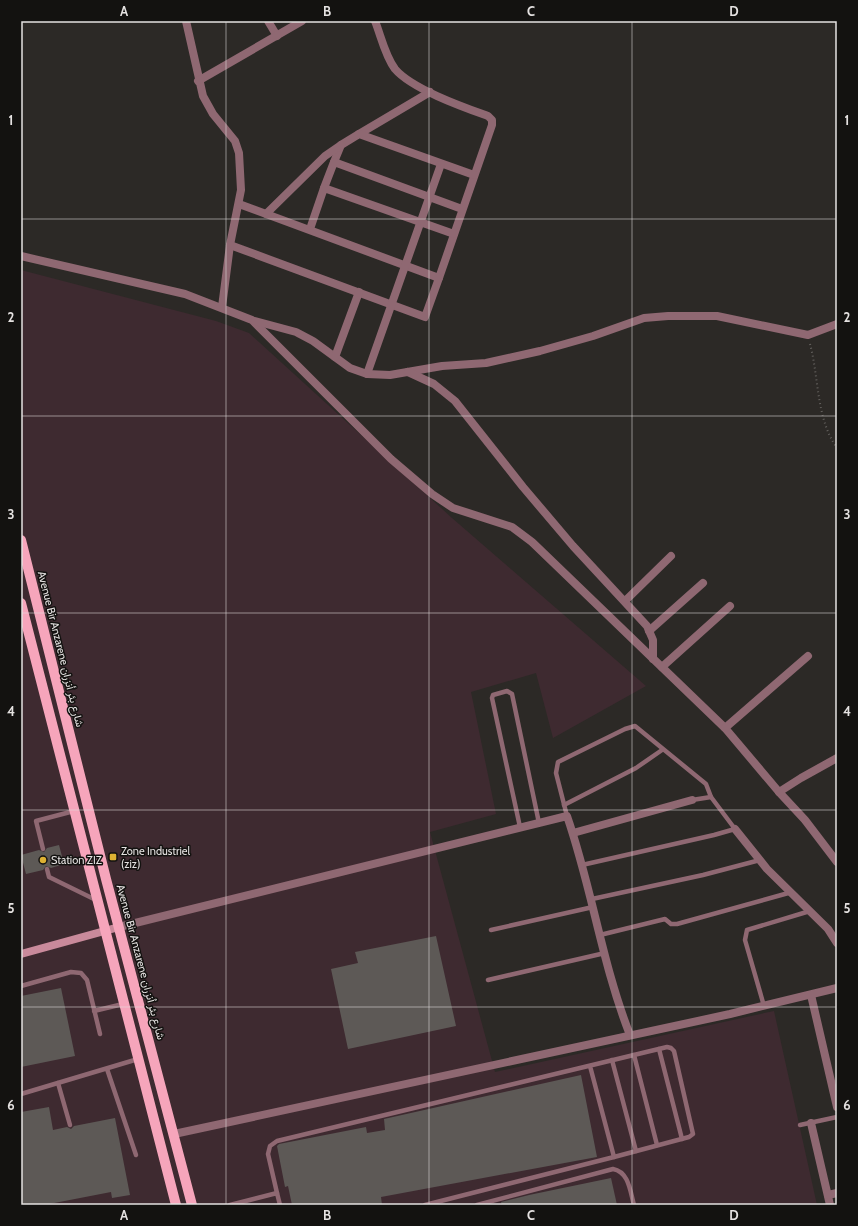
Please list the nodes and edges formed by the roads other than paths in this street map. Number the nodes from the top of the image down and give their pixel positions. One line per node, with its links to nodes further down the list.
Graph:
1 (186, 21): 6 (street)
2 (268, 21): 5 (street)
3 (302, 21): 5 (street)
4 (375, 21): 7 (street)
5 (277, 36): 6 (street)
6 (198, 81): 15 (street)
7 (430, 92): 8 (street); 12 (street)
8 (359, 134): 9 (street); 11 (street)
9 (341, 145): 10 (street); 17 (street)
10 (334, 162): 13 (street); 14 (street)
11 (441, 164): 12 (street); 14 (street)
12 (474, 176): 16 (street)
13 (324, 188): 18 (street); 19 (street)
14 (430, 197): 16 (street); 18 (street)
15 (238, 204): 17 (street); 21 (street)
16 (462, 208): 20 (street)
17 (266, 214): 19 (street)
18 (421, 223): 20 (street); 23 (street)
19 (310, 229): 23 (street)
20 (454, 234): 24 (street)
21 (230, 245): 25 (street); 27 (street)
22 (21, 256): 27 (street)
23 (406, 266): 24 (street); 26 (street)
24 (439, 278): 26 (street)
25 (359, 292): 26 (street); 30 (street)
26 (392, 304): 32 (street)
27 (222, 307): 28 (street)
28 (252, 320): 30 (street); 41 (street)
29 (837, 324): 31 (street)
30 (335, 357): 32 (street)
31 (408, 372): 32 (street); 36 (street)
32 (367, 374)
33 (21, 540): 65 (main road, Avenue Bir Anzarene شارع بئر أنزران)
34 (671, 556): 36 (street)
35 (703, 583): 39 (street)
36 (625, 601): 39 (street)
37 (21, 603): 50 (main road)
38 (730, 606): 42 (street)
39 (649, 631): 41 (street)
40 (808, 656): 43 (street)
41 (653, 659): 42 (street)
42 (662, 668): 43 (street)
43 (725, 728): 46 (street)
44 (662, 750): 47 (lane); 49 (lane); 49 (lane)
45 (837, 758): 46 (street)
46 (779, 792): 58 (street)
47 (711, 797): 48 (lane); 54 (lane)
48 (692, 800): 55 (street)
49 (564, 805): 51 (lane)
50 (74, 811): 56 (lane); 62 (main road)
51 (567, 816): 52 (street); 55 (street)
52 (539, 823): 53 (street); 53 (lane)
53 (520, 827): 65 (street)
54 (735, 829): 57 (street); 59 (lane)
55 (573, 834): 59 (street)
56 (43, 849)
57 (760, 860): 61 (street); 63 (lane)
58 (837, 862)
59 (582, 865): 63 (street)
60 (47, 869): 62 (lane)
61 (792, 892): 64 (street); 68 (lane)
62 (96, 900): 67 (main road)
63 (592, 903): 66 (lane); 68 (street)
64 (810, 911): 69 (street); 77 (lane)
65 (119, 927): 67 (street); 94 (main road, Avenue Bir Anzarene شارع بئر أنزران)
66 (490, 930)
67 (105, 931): 71 (street); 76 (main road)
68 (600, 935): 70 (street)
69 (837, 943)
70 (605, 953): 72 (lane); 80 (street)
71 (21, 954)
72 (488, 980)
73 (21, 986): 78 (lane)
74 (837, 988): 75 (street)
75 (811, 995): 77 (street); 89 (street)
76 (123, 1004): 78 (lane); 83 (main road)
77 (764, 1006): 80 (street)
78 (94, 1011): 79 (lane)
79 (100, 1034)
80 (630, 1035): 94 (street)
81 (659, 1049): 82 (lane); 95 (lane); 95 (lane)
82 (634, 1055): 84 (lane); 96 (lane)
83 (138, 1059): 86 (lane); 104 (main road)
84 (612, 1060): 85 (lane); 97 (lane)
85 (590, 1066): 99 (lane); 100 (lane)
86 (107, 1069): 87 (lane); 98 (lane)
87 (58, 1083): 88 (lane); 92 (lane)
88 (21, 1094)
89 (837, 1107)
90 (837, 1117): 91 (lane)
91 (811, 1123): 93 (lane); 102 (street)
92 (70, 1125)
93 (800, 1125)
94 (174, 1134): 105 (main road, Avenue Bir Anzarene شارع بئر أنزران)
95 (682, 1139): 96 (lane)
96 (657, 1145): 97 (lane)
97 (636, 1151): 99 (lane)
98 (136, 1155)
99 (614, 1157): 108 (lane)
100 (277, 1193): 106 (lane); 107 (lane)
101 (837, 1193): 102 (street)
102 (828, 1195): 112 (street)
103 (496, 1199): 109 (lane); 110 (lane); 111 (lane)
104 (176, 1205)
105 (192, 1205)
106 (230, 1205)
107 (280, 1205)
108 (425, 1205)
109 (477, 1205)
110 (497, 1205)
111 (634, 1205)
112 (830, 1205)

